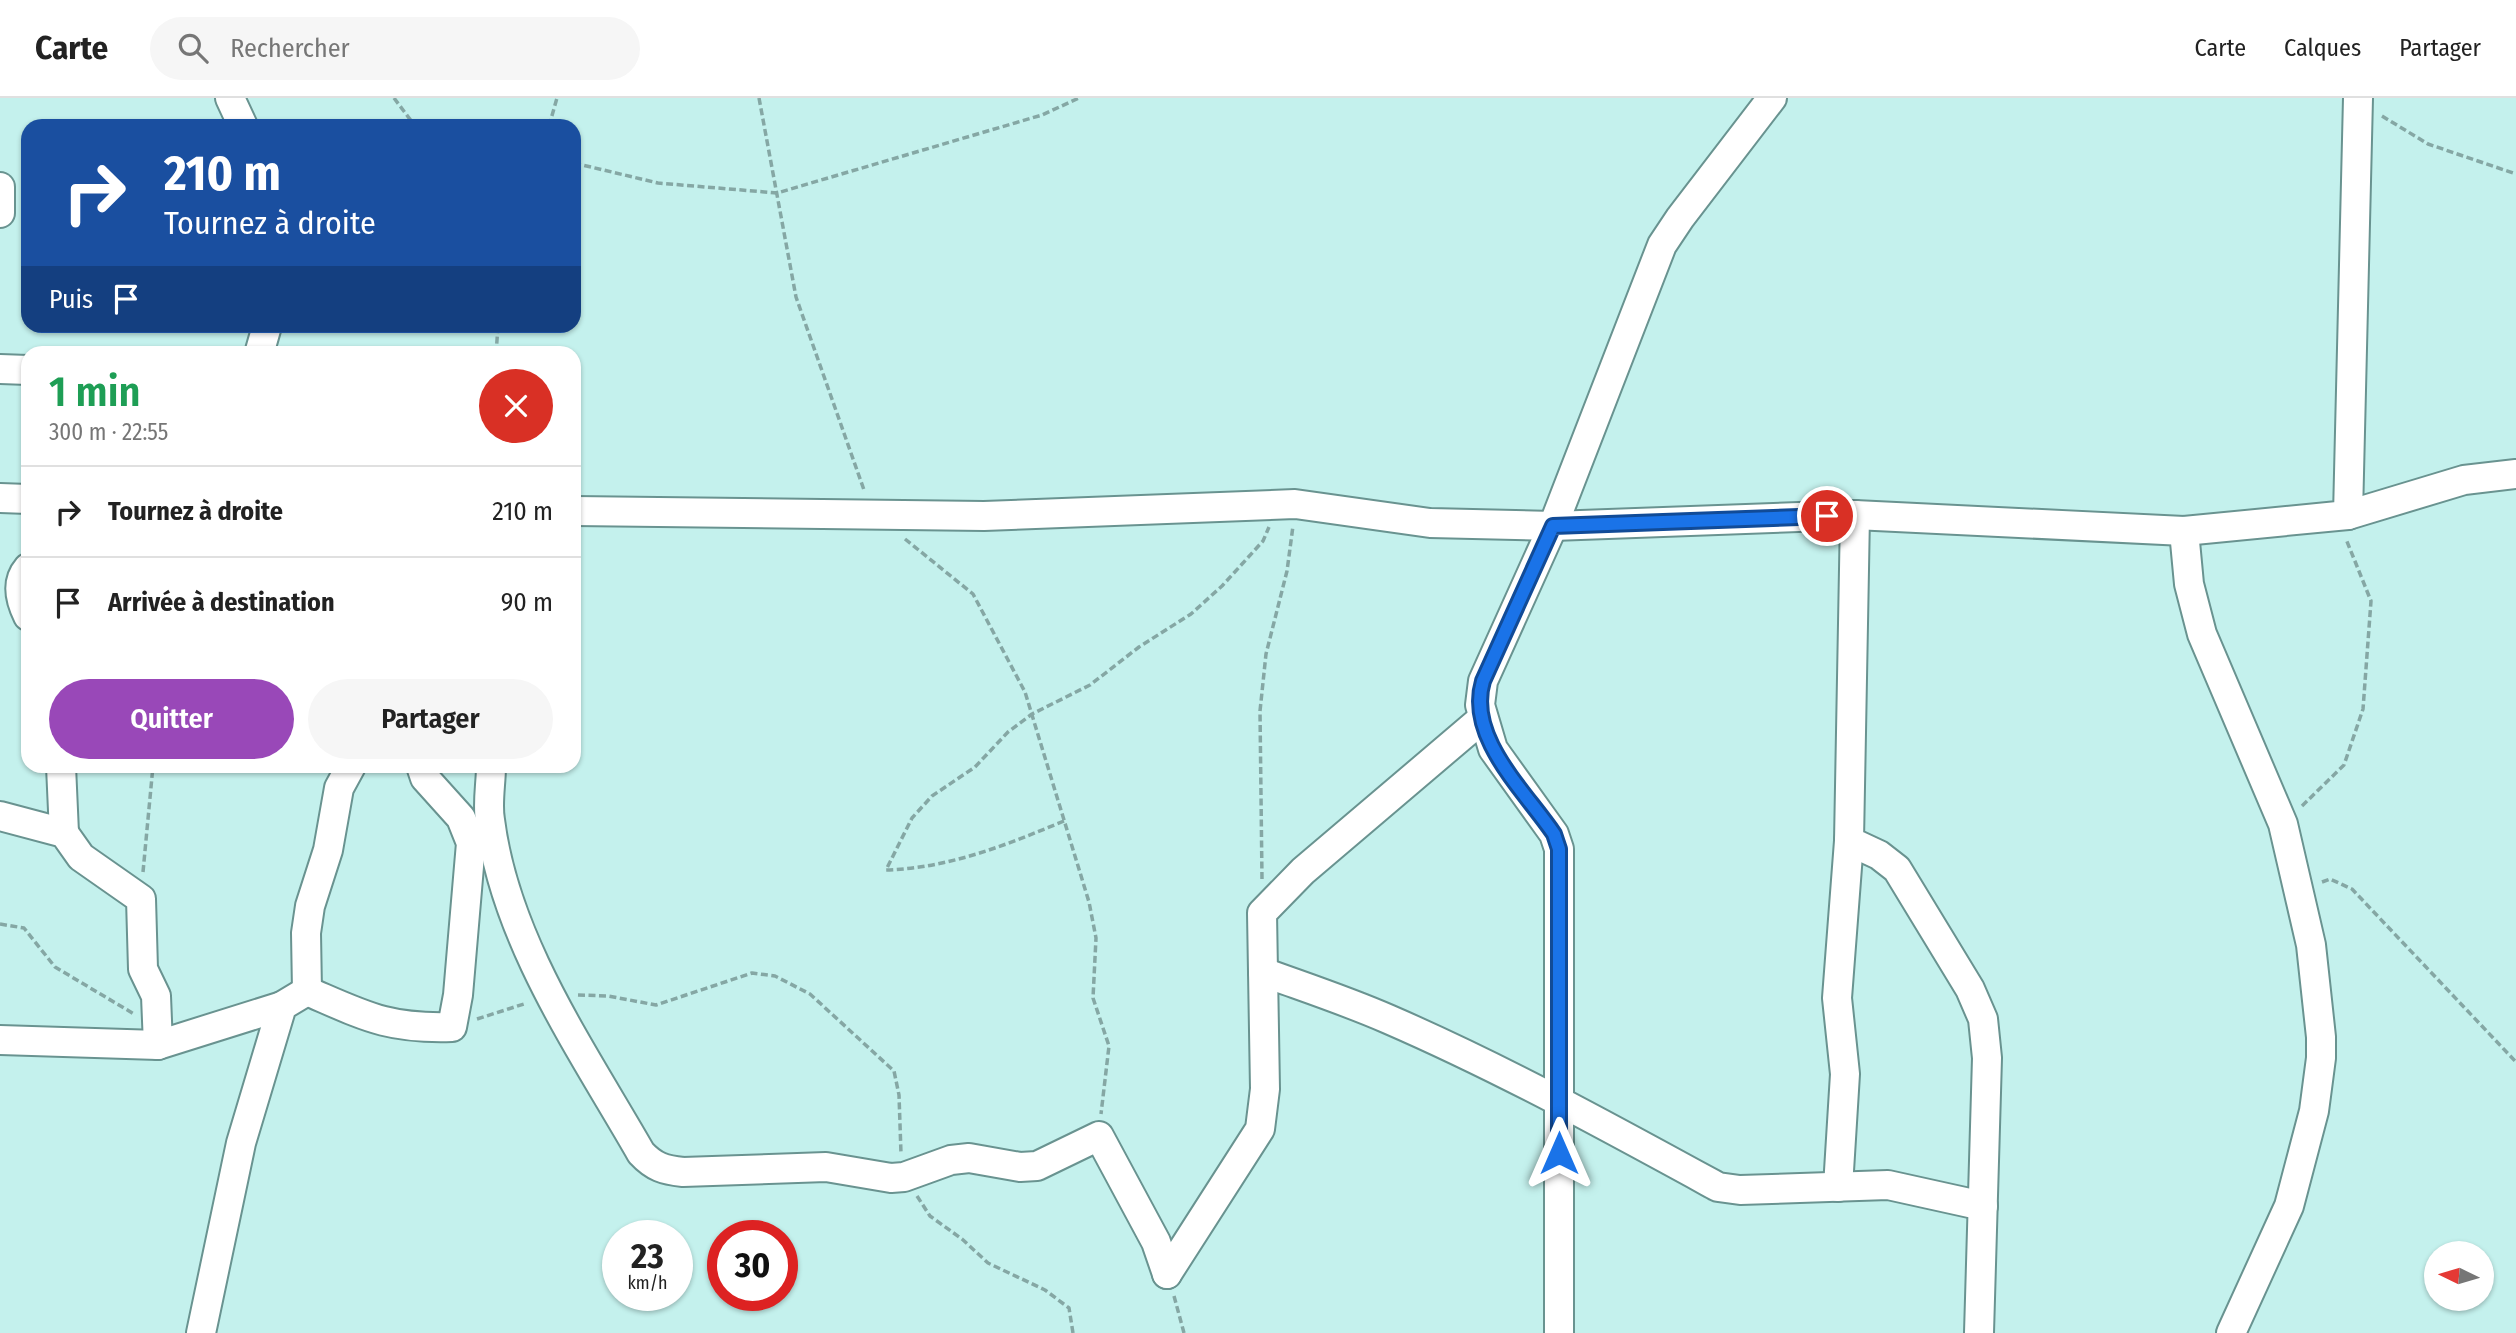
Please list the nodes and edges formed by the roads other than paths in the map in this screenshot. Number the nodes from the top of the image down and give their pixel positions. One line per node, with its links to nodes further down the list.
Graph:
1 (230, 98): 4 (street)
2 (1772, 98): 15 (street)
3 (2358, 102): 14 (street)
4 (240, 119)
5 (0, 187): 6 (street)
6 (0, 213)
7 (0, 369): 8 (street)
8 (21, 370)
9 (2516, 474): 14 (street)
10 (0, 498): 11 (street)
11 (21, 499)
12 (581, 511): 15 (street)
13 (1855, 515): 15 (street); 16 (street); 24 (street)
14 (2348, 516): 16 (street)
15 (1553, 526): 17 (street)
16 (2184, 531): 36 (street)
17 (1483, 718): 25 (street); 30 (street)
18 (61, 773): 23 (street)
19 (347, 773): 26 (street)
20 (423, 773): 26 (street)
21 (491, 773): 25 (street)
22 (0, 816): 23 (street)
23 (64, 833): 28 (street)
24 (1849, 841): 31 (street); 32 (street)
25 (1263, 972): 30 (street)
26 (307, 991): 27 (street)
27 (282, 1006): 28 (street); 33 (street)
28 (158, 1038): 29 (street)
29 (0, 1040)
30 (1559, 1102): 31 (street); 34 (street)
31 (1838, 1187): 32 (street)
32 (1983, 1206): 35 (street)
33 (201, 1333)
34 (1559, 1333)
35 (1979, 1333)
36 (2231, 1333)

